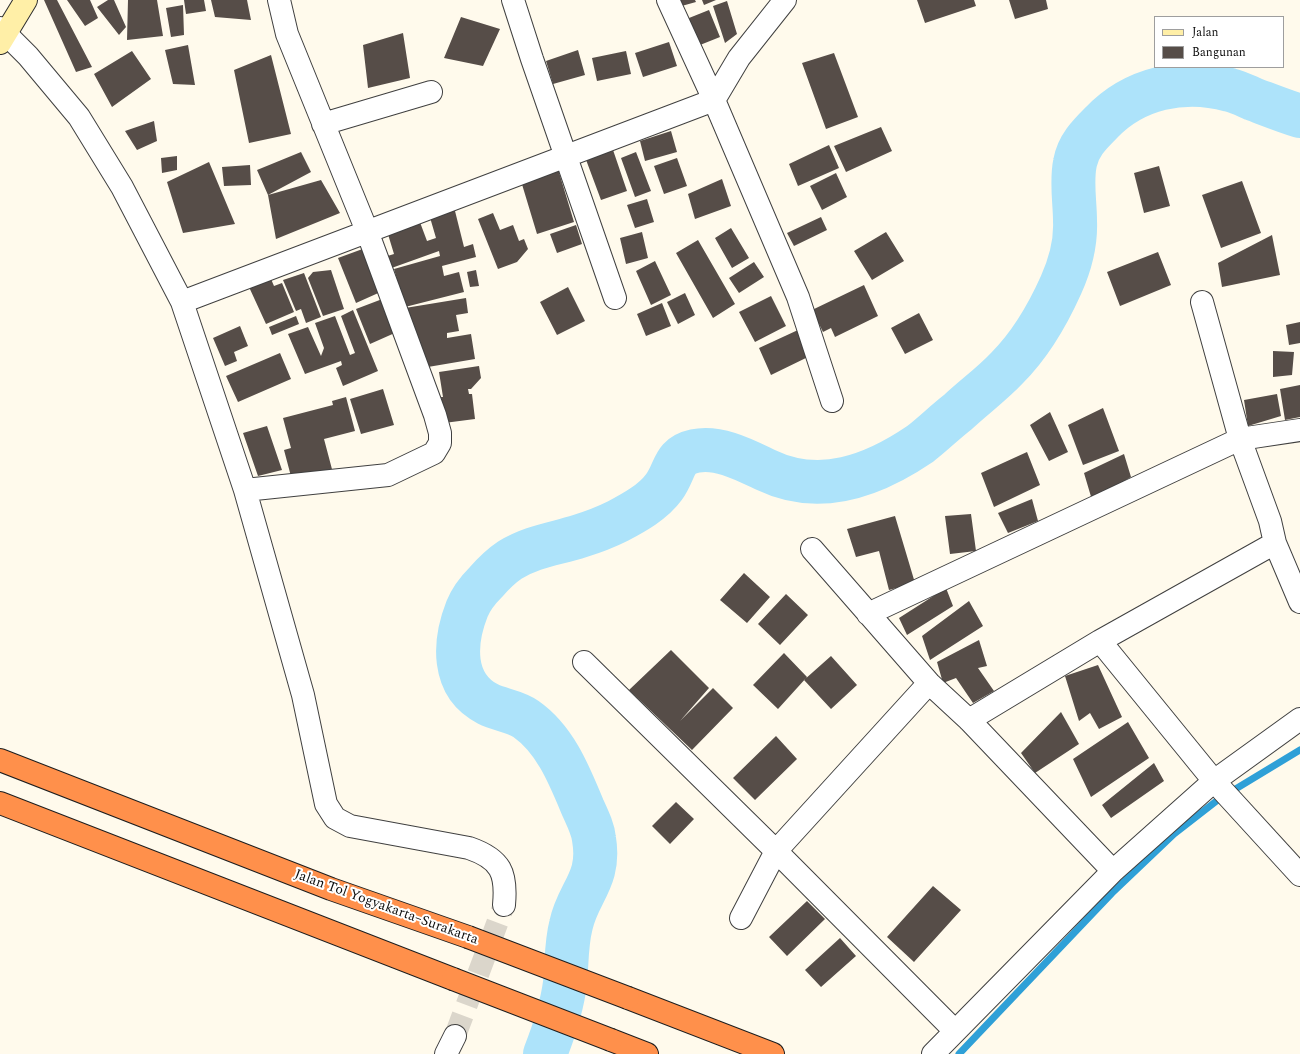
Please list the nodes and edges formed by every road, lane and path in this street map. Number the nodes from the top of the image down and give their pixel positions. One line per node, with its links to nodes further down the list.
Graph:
1 (26, 0): 6 (main road)
2 (279, 0): 9 (street)
3 (513, 0): 10 (street)
4 (668, 0): 8 (street)
5 (785, 0): 8 (street)
6 (2, 34): 13 (street)
7 (431, 92): 9 (street)
8 (714, 100): 10 (street); 15 (street)
9 (323, 124): 11 (street)
10 (566, 156): 11 (street); 12 (street)
11 (367, 231): 13 (street); 18 (street)
12 (615, 298)
13 (182, 302): 18 (street)
14 (1202, 302): 17 (street)
15 (832, 401)
16 (1300, 430): 17 (street)
17 (1240, 439): 19 (street); 22 (street)
18 (245, 490): 34 (street)
19 (1275, 543): 21 (street); 23 (street)
20 (812, 549): 22 (street)
21 (1300, 602)
22 (868, 614): 25 (street)
23 (1100, 642): 27 (street); 29 (street)
24 (584, 662): 31 (street)
25 (929, 683): 27 (street); 31 (street)
26 (1300, 719): 29 (street)
27 (969, 720): 32 (street)
28 (0, 760): 38 (highway, Jalan Tol Yogyakarta–Surakarta, bridge)
29 (1214, 781): 32 (street); 33 (street)
30 (0, 803): 37 (highway, bridge)
31 (776, 851): 35 (street); 36 (street)
32 (1113, 871): 36 (street)
33 (1300, 875)
34 (504, 905)
35 (741, 918)
36 (955, 1031): 39 (street)
37 (647, 1054)
38 (773, 1054)
39 (933, 1054)

